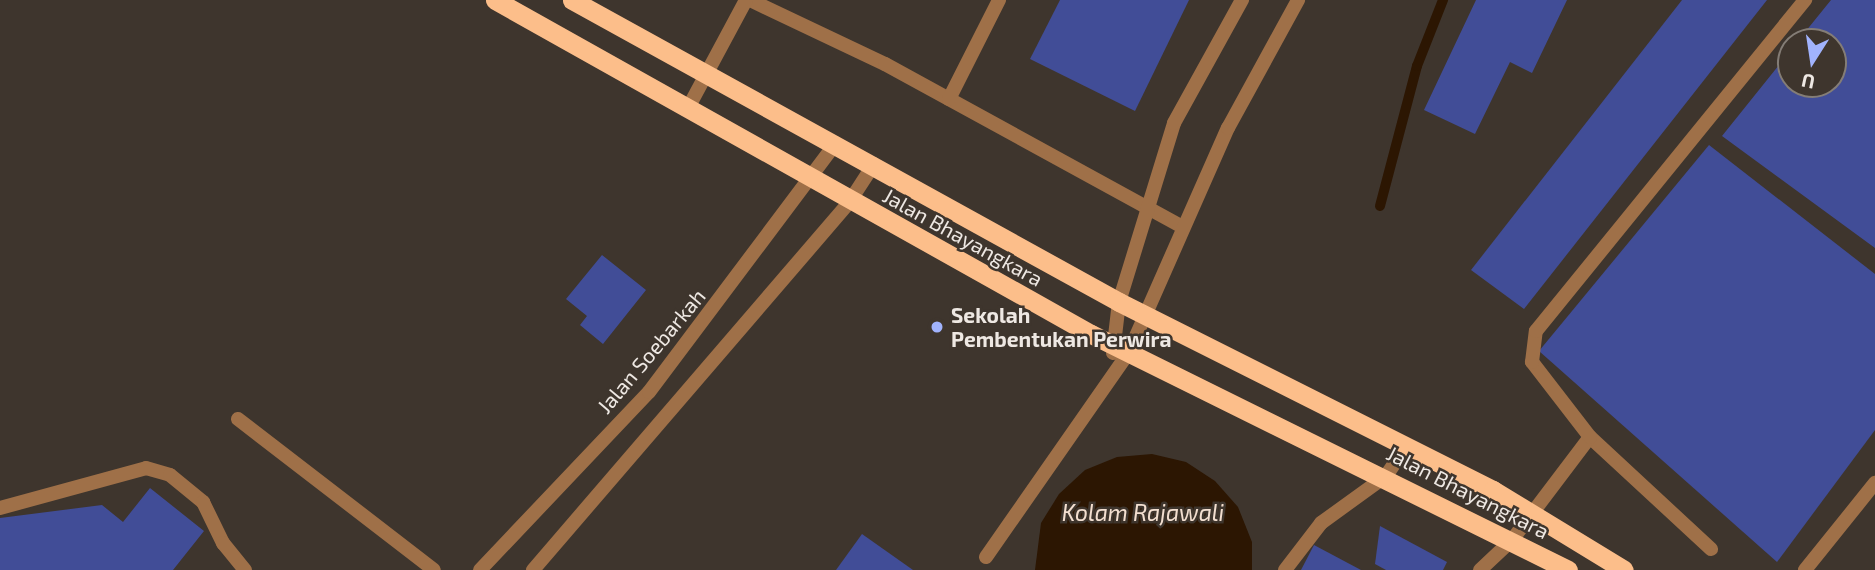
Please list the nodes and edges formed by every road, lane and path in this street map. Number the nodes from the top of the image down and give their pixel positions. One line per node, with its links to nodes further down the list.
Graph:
1 (495, 0): 10 (highway, Jalan Bhayangkara)
2 (572, 0): 8 (highway, Jalan Bhayangkara)
3 (748, 0): 8 (street); 9 (street)
4 (999, 0): 9 (street)
5 (1242, 0): 15 (street)
6 (1298, 0): 16 (street)
7 (1805, 0): 21 (street)
8 (707, 73): 10 (street); 11 (highway, Jalan Bhayangkara)
9 (949, 99): 15 (street)
10 (687, 110): 13 (highway, Jalan Bhayangkara)
11 (836, 143): 12 (highway, Jalan Bhayangkara); 13 (street, Jalan Soebarkah)
12 (874, 164): 14 (street); 17 (highway, Jalan Bhayangkara)
13 (811, 180): 14 (highway, Jalan Bhayangkara); 32 (street, Jalan Soebarkah)
14 (850, 201): 19 (highway, Jalan Bhayangkara); 33 (street)
15 (1146, 209): 16 (street); 17 (street)
16 (1181, 226): 18 (street)
17 (1119, 302): 18 (highway, Jalan Bhayangkara); 19 (street)
18 (1144, 314): 19 (street); 22 (highway, Jalan Bhayangkara)
19 (1121, 348): 23 (highway, Jalan Bhayangkara); 29 (street)
20 (238, 419): 31 (street)
21 (1590, 437): 26 (street); 28 (street)
22 (1406, 446): 23 (street); 26 (highway, Jalan Bhayangkara)
23 (1386, 476): 27 (highway, Jalan Bhayangkara); 34 (street)
24 (1875, 483): 38 (street)
25 (0, 508): 30 (street)
26 (1531, 513): 27 (street); 37 (highway, Jalan Bhayangkara)
27 (1512, 540): 35 (street); 36 (highway, Jalan Bhayangkara)
28 (1711, 549)
29 (986, 557)
30 (245, 570)
31 (434, 570)
32 (480, 570)
33 (533, 570)
34 (1285, 570)
35 (1480, 570)
36 (1568, 570)
37 (1624, 570)
38 (1805, 570)

